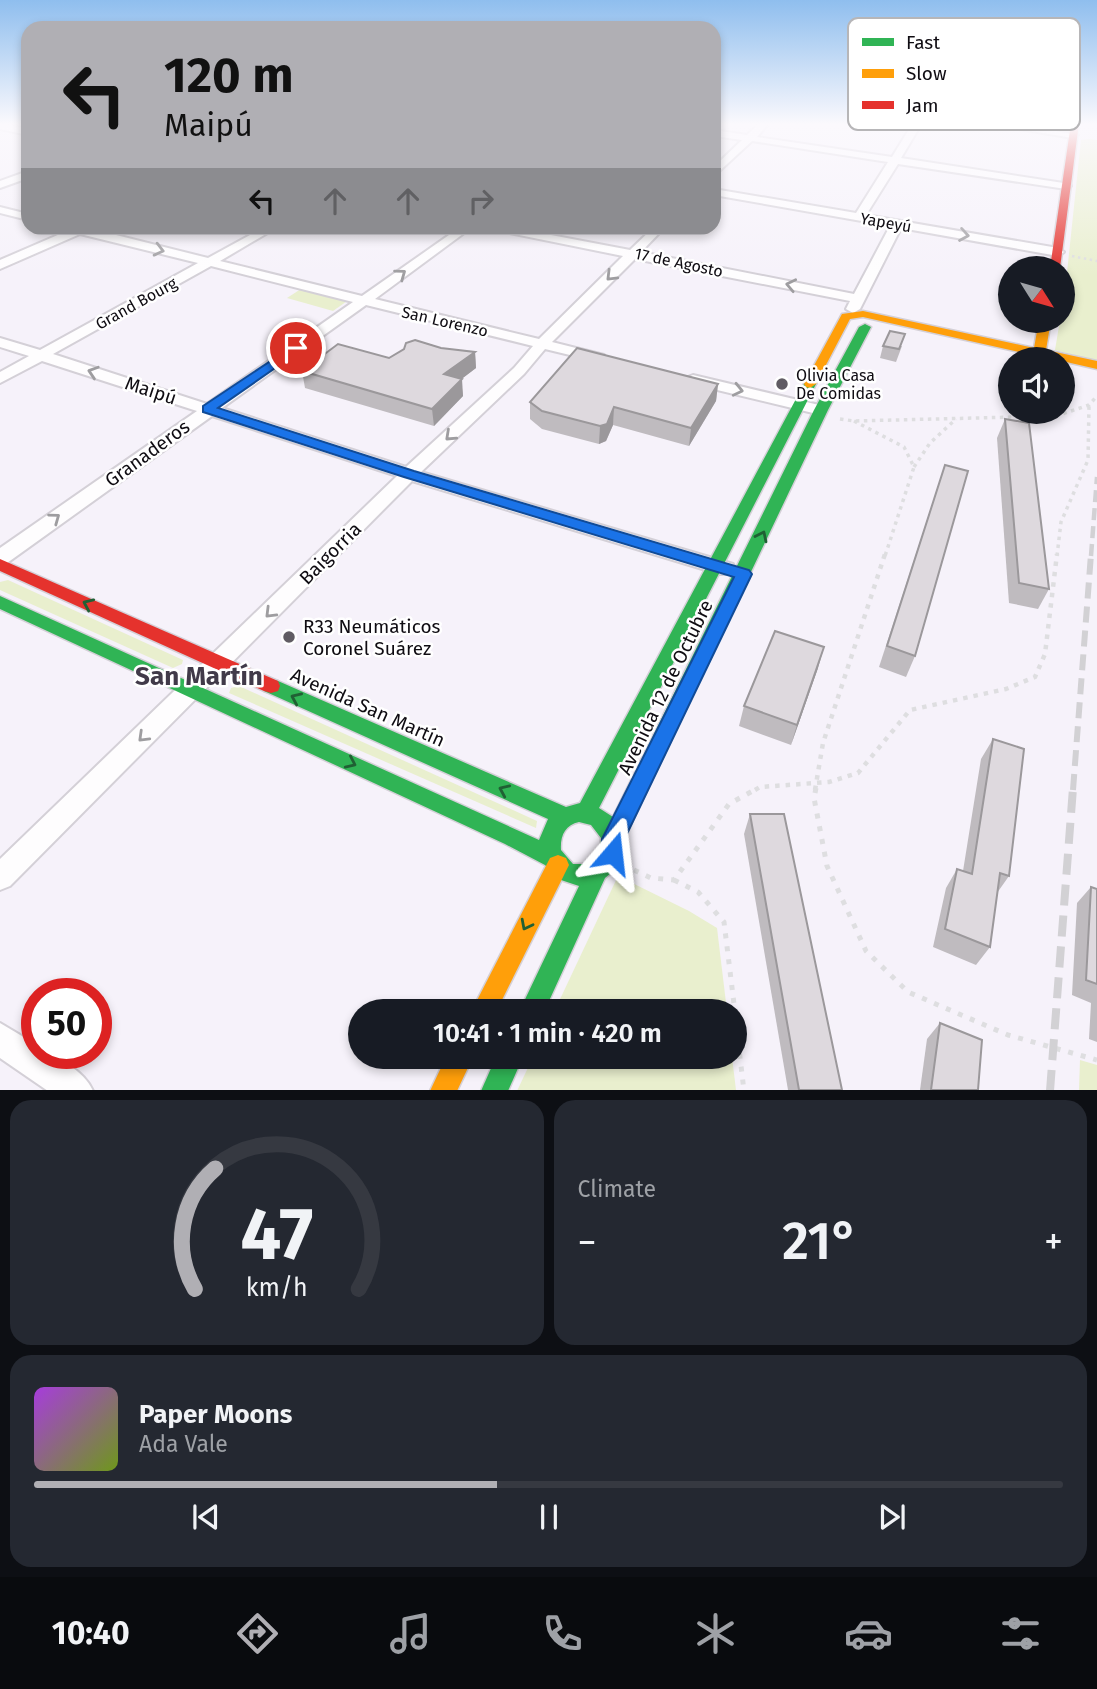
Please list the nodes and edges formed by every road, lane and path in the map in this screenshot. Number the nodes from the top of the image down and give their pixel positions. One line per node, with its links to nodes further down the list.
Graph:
1 (887, 174): 10 (street)
2 (983, 174): 6 (street)
3 (1069, 174): 6 (main road)
4 (21, 177): 5 (street)
5 (0, 185)
6 (1066, 186): 20 (main road)
7 (721, 193): 10 (street, Yapeyú)
8 (0, 210): 9 (street)
9 (21, 215)
10 (859, 217): 11 (street, Yapeyú)
11 (897, 224): 19 (street, Yapeyú, one-way to 19); 26 (street)
12 (62, 235): 24 (street)
13 (104, 235): 23 (street, San Lorenzo, one-way to 23)
14 (258, 235): 23 (street, Grand Bourg)
15 (456, 235): 25 (street, Granaderos, one-way to 15)
16 (537, 235): 18 (street, 17 de Agosto)
17 (652, 235): 18 (street, Baigorria)
18 (634, 253): 26 (street, 17 de Agosto, one-way to 18); 29 (street, Baigorria, one-way to 29)
19 (1039, 256)
20 (1057, 256)
21 (1075, 260): 22 (path)
22 (1097, 261)
23 (208, 262): 25 (street, San Lorenzo); 31 (street, Grand Bourg)
24 (0, 265)
25 (363, 302): 29 (street, San Lorenzo); 42 (street, Granaderos)
26 (851, 311): 27 (main road); 40 (main road, Avenida 12 de Octubre)
27 (868, 323): 30 (main road); 43 (main road, Avenida 12 de Octubre)
28 (0, 342): 31 (street, Maipú)
29 (542, 344): 32 (street, San Lorenzo); 47 (street, Baigorria, one-way to 47)
30 (998, 349)
31 (41, 355): 38 (street, Grand Bourg); 42 (street, Maipú, one-way to 31)
32 (610, 360)
33 (1075, 362): 34 (main road)
34 (1097, 365)
35 (1075, 368): 36 (main road)
36 (1097, 372)
37 (677, 376): 40 (street, one-way to 40)
38 (0, 378)
39 (1097, 396): 41 (path)
40 (800, 405): 43 (street); 50 (main road, Avenida 12 de Octubre)
41 (1089, 405): 44 (path); 55 (path)
42 (208, 409): 47 (street, Maipú); 48 (street, Granaderos, one-way to 42)
43 (821, 412): 45 (path); 51 (main road, Avenida 12 de Octubre, one-way to 43)
44 (957, 418): 45 (path); 46 (path)
45 (854, 421): 46 (path)
46 (914, 467): 55 (path)
47 (409, 474): 50 (street, Maipú); 53 (street, Baigorria, one-way to 53)
48 (0, 558)
49 (0, 565): 53 (main road, Avenida San Martín, one-way to 49)
50 (715, 565): 51 (street, Maipú); 56 (main road, Avenida 12 de Octubre)
51 (743, 574): 58 (main road, Avenida 12 de Octubre)
52 (0, 601): 54 (main road)
53 (219, 663): 54 (street, Baigorria); 57 (main road, Avenida San Martín, one-way to 53)
54 (191, 690): 60 (main road, one-way to 60); 62 (street, Baigorria, one-way to 62)
55 (816, 783): 63 (path); 68 (path)
56 (585, 815): 57 (main road); 58 (main road)
57 (566, 817): 60 (main road)
58 (613, 839): 59 (main road)
59 (610, 859): 61 (main road); 63 (path)
60 (555, 861): 61 (main road); 64 (main road, one-way to 64)
61 (597, 871): 65 (main road)
62 (0, 877)
63 (674, 880): 66 (path)
64 (489, 999)
65 (537, 999)
66 (733, 999)
67 (0, 1040): 72 (street)
68 (1097, 1060)
69 (454, 1069): 73 (main road)
70 (504, 1069): 74 (main road)
71 (742, 1069): 75 (path)
72 (77, 1090)
73 (443, 1090)
74 (494, 1090)
75 (744, 1090)

